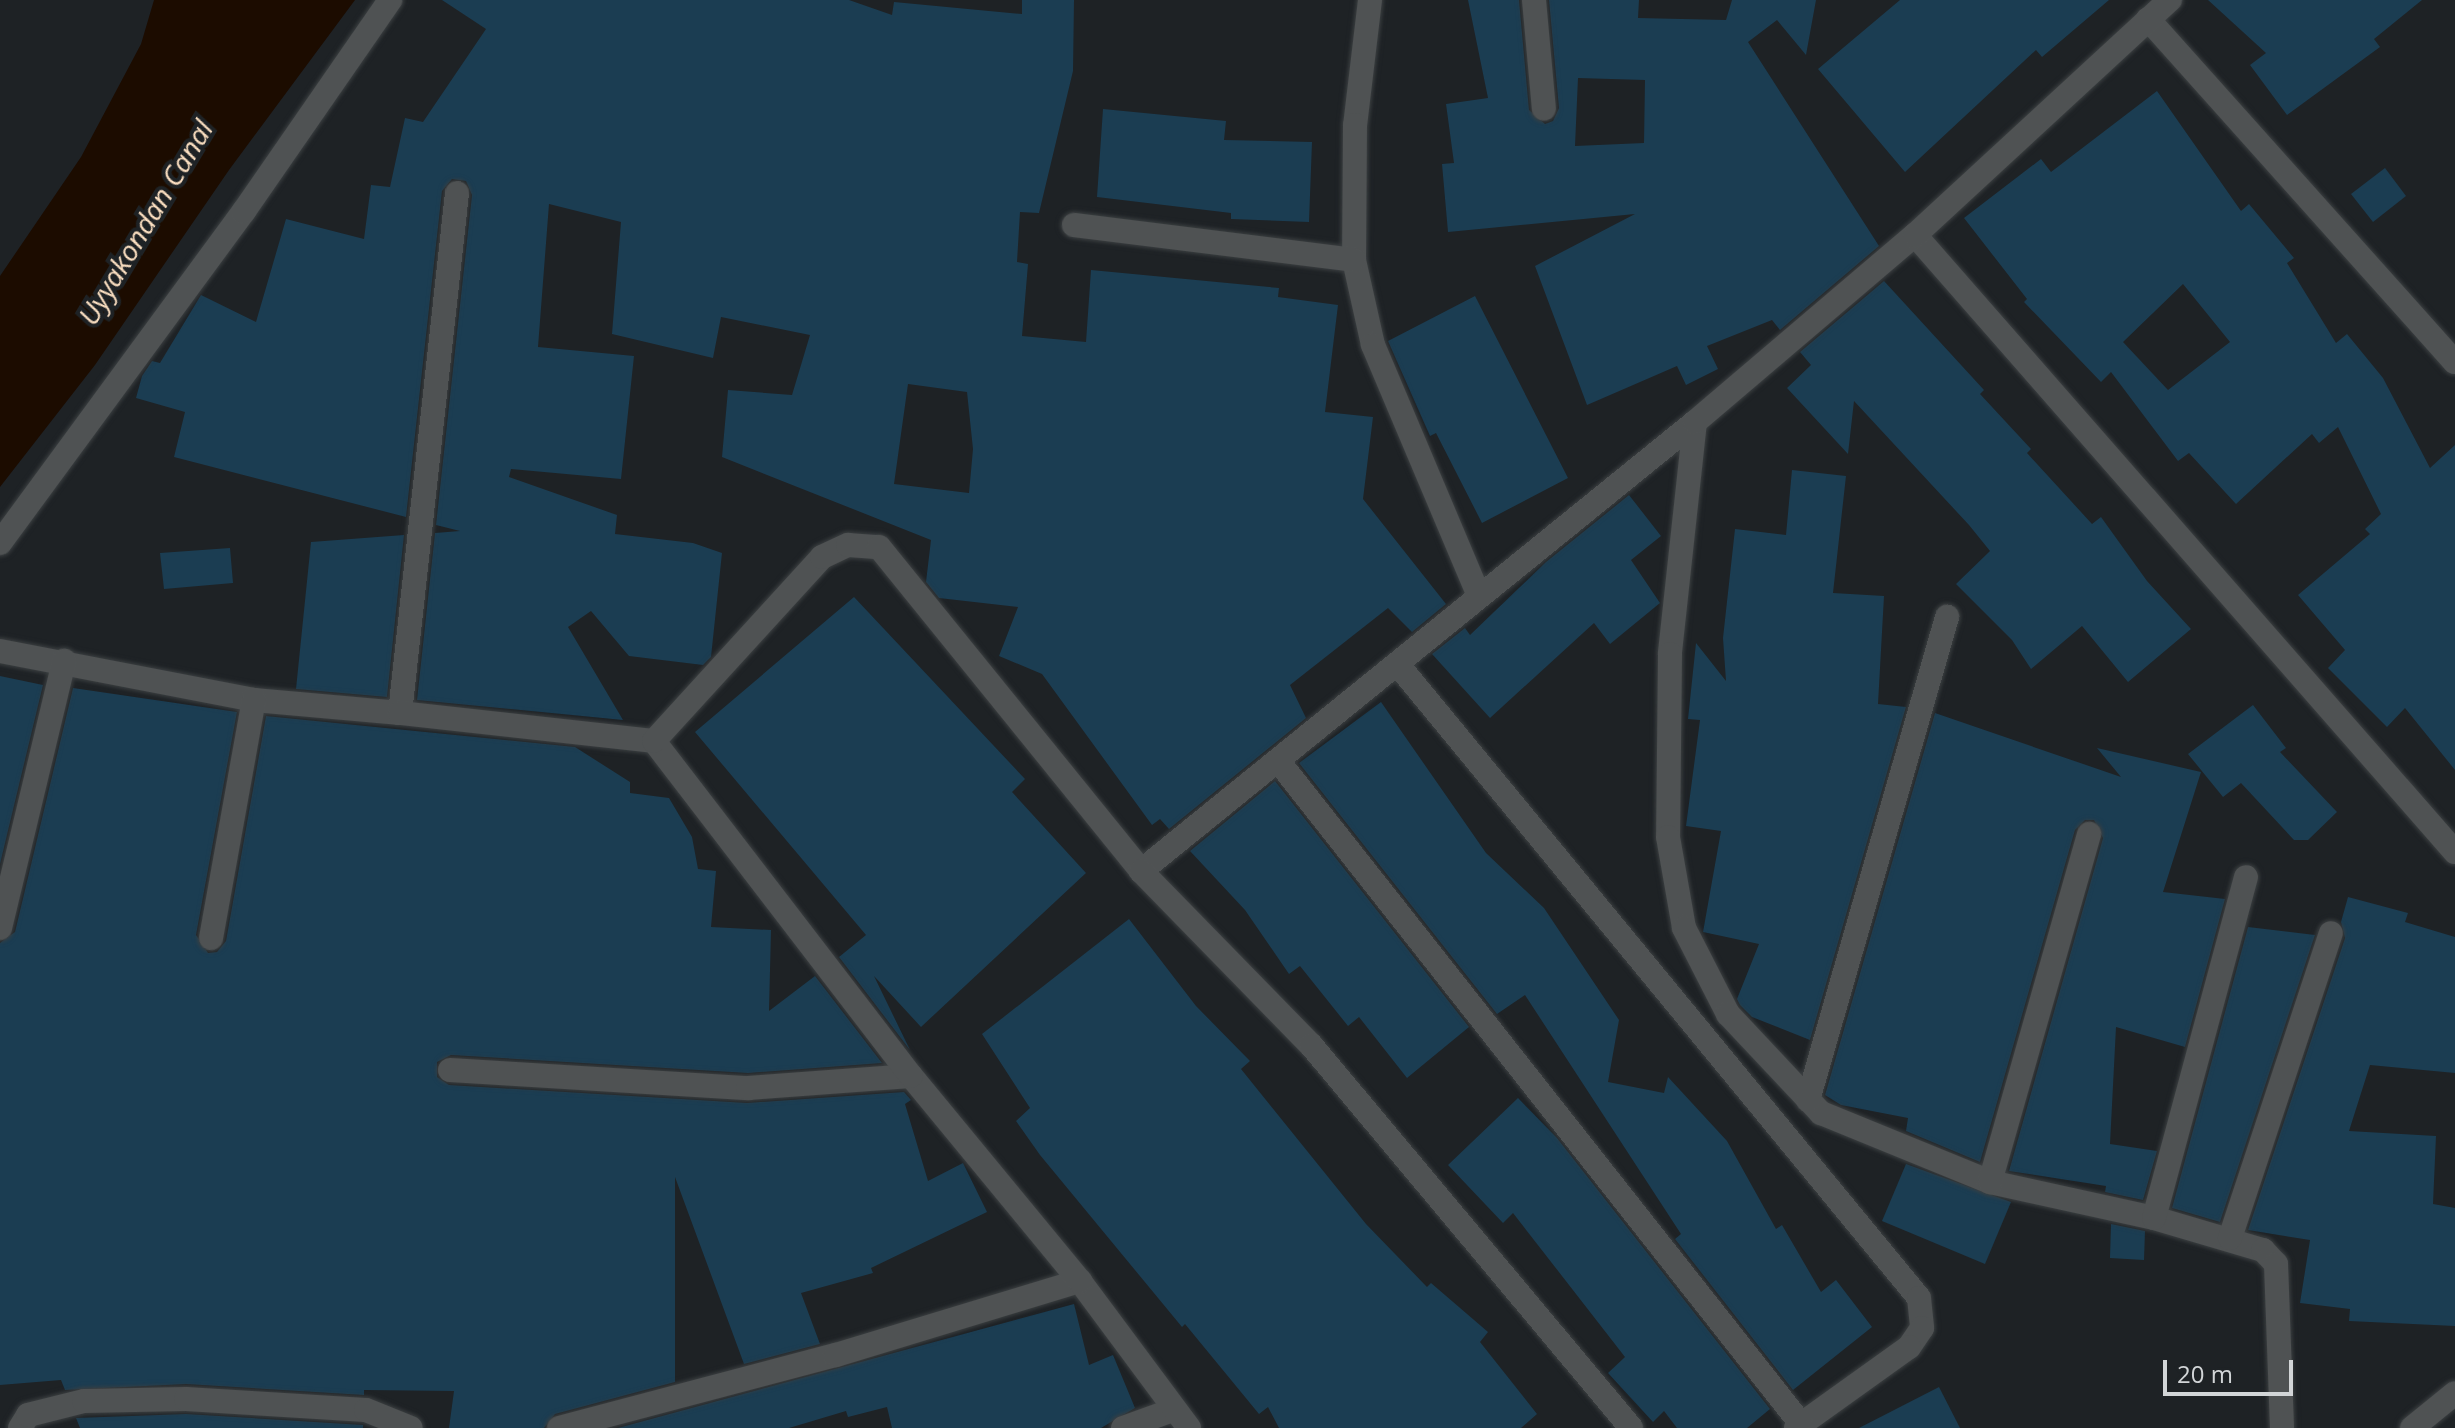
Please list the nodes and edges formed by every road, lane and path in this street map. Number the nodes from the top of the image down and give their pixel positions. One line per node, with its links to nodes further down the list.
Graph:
1 (390, 0): 13 (street)
2 (1370, 0): 10 (street)
3 (1534, 0): 6 (street)
4 (2170, 0): 5 (street)
5 (2148, 19): 9 (street); 11 (street)
6 (1544, 109)
7 (457, 193): 20 (street)
8 (1074, 225): 10 (street)
9 (1915, 235): 12 (street); 24 (street)
10 (1354, 260): 14 (street)
11 (2455, 362)
12 (1695, 422): 14 (street); 32 (street)
13 (0, 543)
14 (1478, 593): 18 (street)
15 (1947, 617): 32 (street)
16 (0, 651): 17 (street)
17 (64, 661): 19 (street); 27 (street)
18 (1399, 666): 22 (street); 39 (street)
19 (254, 700): 20 (street); 29 (street)
20 (400, 713): 21 (street)
21 (654, 741): 25 (street); 31 (street)
22 (1279, 762): 25 (street); 39 (street)
23 (2089, 834): 33 (street)
24 (2455, 852)
25 (1141, 871): 44 (street)
26 (2246, 877): 34 (street)
27 (0, 928)
28 (2331, 933): 35 (street)
29 (211, 938)
30 (450, 1070): 31 (street)
31 (911, 1076): 36 (street)
32 (1808, 1100): 33 (street)
33 (1990, 1182): 34 (street)
34 (2154, 1218): 35 (street)
35 (2230, 1238): 45 (street)
36 (1080, 1281): 38 (street); 42 (street)
37 (2455, 1393): 46 (street)
38 (1181, 1419): 43 (street)
39 (1798, 1426)
40 (20, 1428): 41 (street)
41 (411, 1428)
42 (559, 1428)
43 (1123, 1428)
44 (1631, 1428)
45 (2282, 1428)
46 (2412, 1428)

